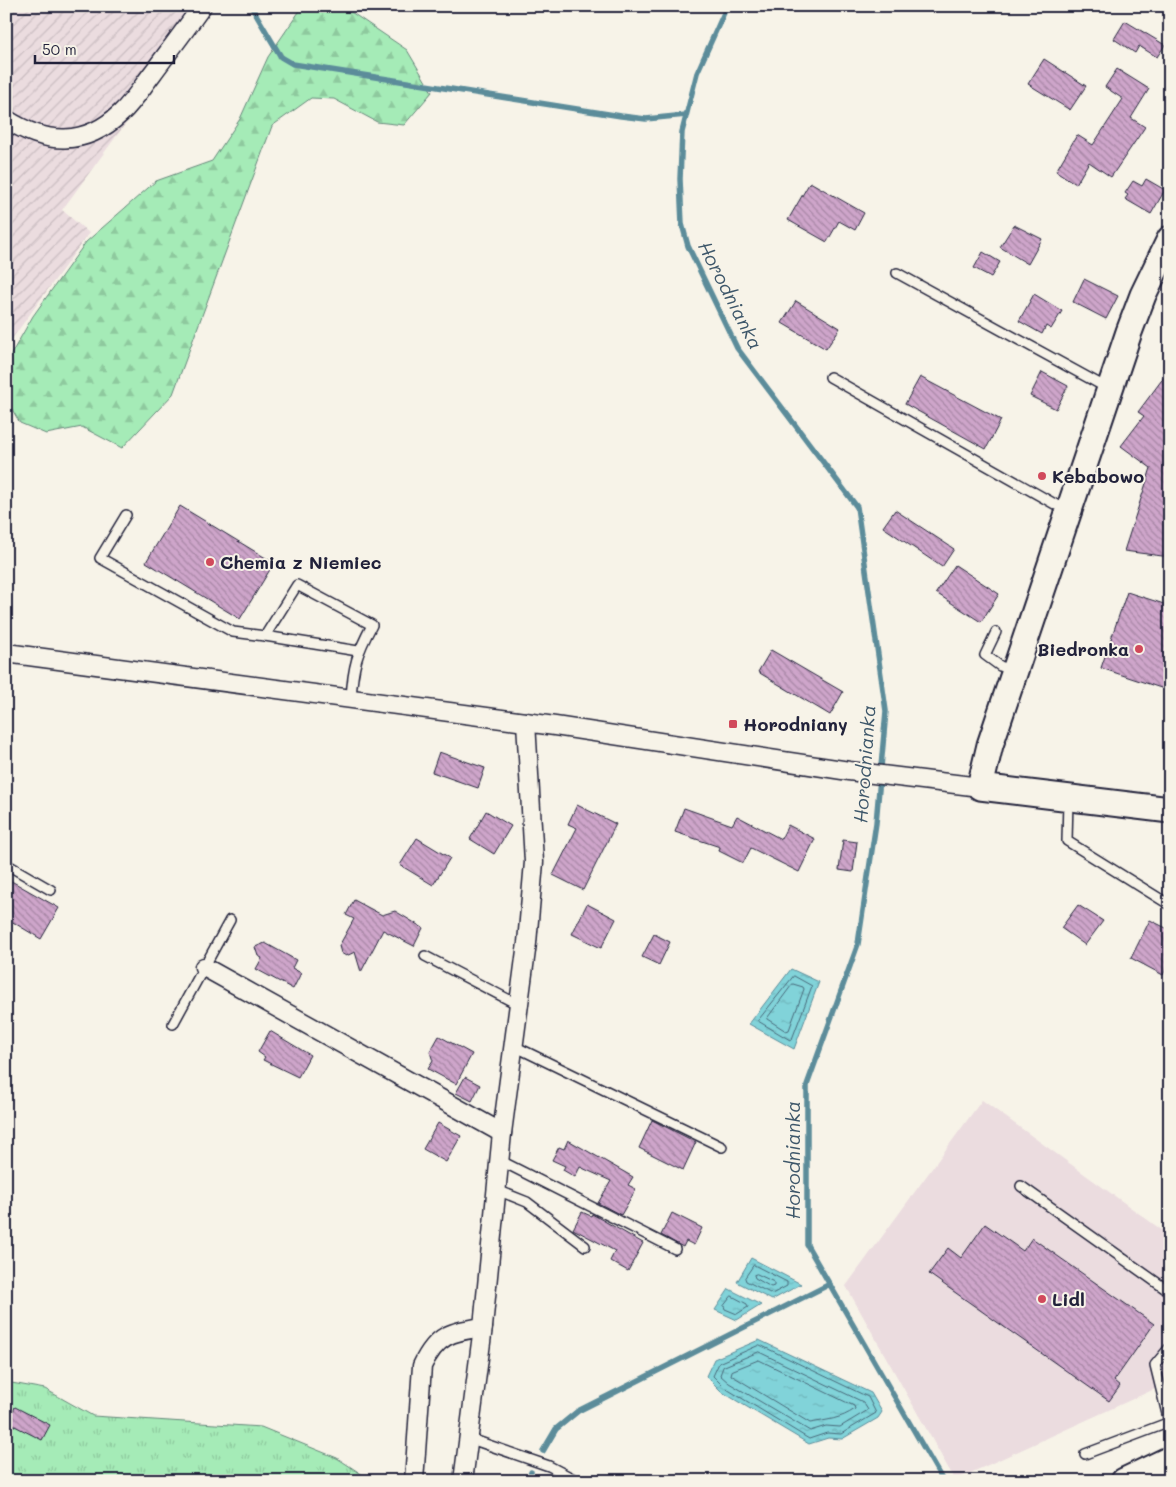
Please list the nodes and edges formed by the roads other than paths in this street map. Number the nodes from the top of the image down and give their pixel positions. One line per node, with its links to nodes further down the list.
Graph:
1 (202, 6): 2 (street)
2 (6, 119)
3 (1170, 239): 6 (street)
4 (897, 273): 6 (lane)
5 (830, 377): 7 (lane)
6 (1111, 390): 7 (street)
7 (1070, 512): 13 (street)
8 (126, 515): 10 (lane)
9 (996, 632): 13 (lane)
10 (265, 636): 11 (lane); 11 (lane)
11 (358, 651): 14 (lane)
12 (6, 653): 14 (street)
13 (1016, 671): 16 (street)
14 (351, 698): 15 (street)
15 (526, 722): 16 (street); 25 (street)
16 (980, 787): 17 (street)
17 (1068, 799): 18 (street); 21 (lane)
18 (1170, 810)
19 (6, 864): 20 (lane)
20 (51, 890)
21 (1170, 905)
22 (230, 920): 24 (lane)
23 (426, 956): 25 (lane)
24 (204, 967): 26 (lane); 28 (street)
25 (519, 1005): 27 (street)
26 (173, 1024)
27 (514, 1046): 28 (street); 29 (lane)
28 (502, 1132): 30 (street)
29 (722, 1147)
30 (499, 1160): 32 (street); 34 (lane)
31 (1021, 1186): 35 (lane)
32 (497, 1190): 33 (lane); 36 (street)
33 (585, 1246)
34 (675, 1248)
35 (1170, 1292)
36 (483, 1327): 39 (street); 43 (street)
37 (1170, 1347): 38 (lane)
38 (1169, 1422): 40 (lane)
39 (468, 1438): 42 (lane); 44 (street)
40 (1086, 1454)
41 (1170, 1459): 45 (street)
42 (572, 1478)
43 (414, 1481)
44 (463, 1481)
45 (1124, 1481)

